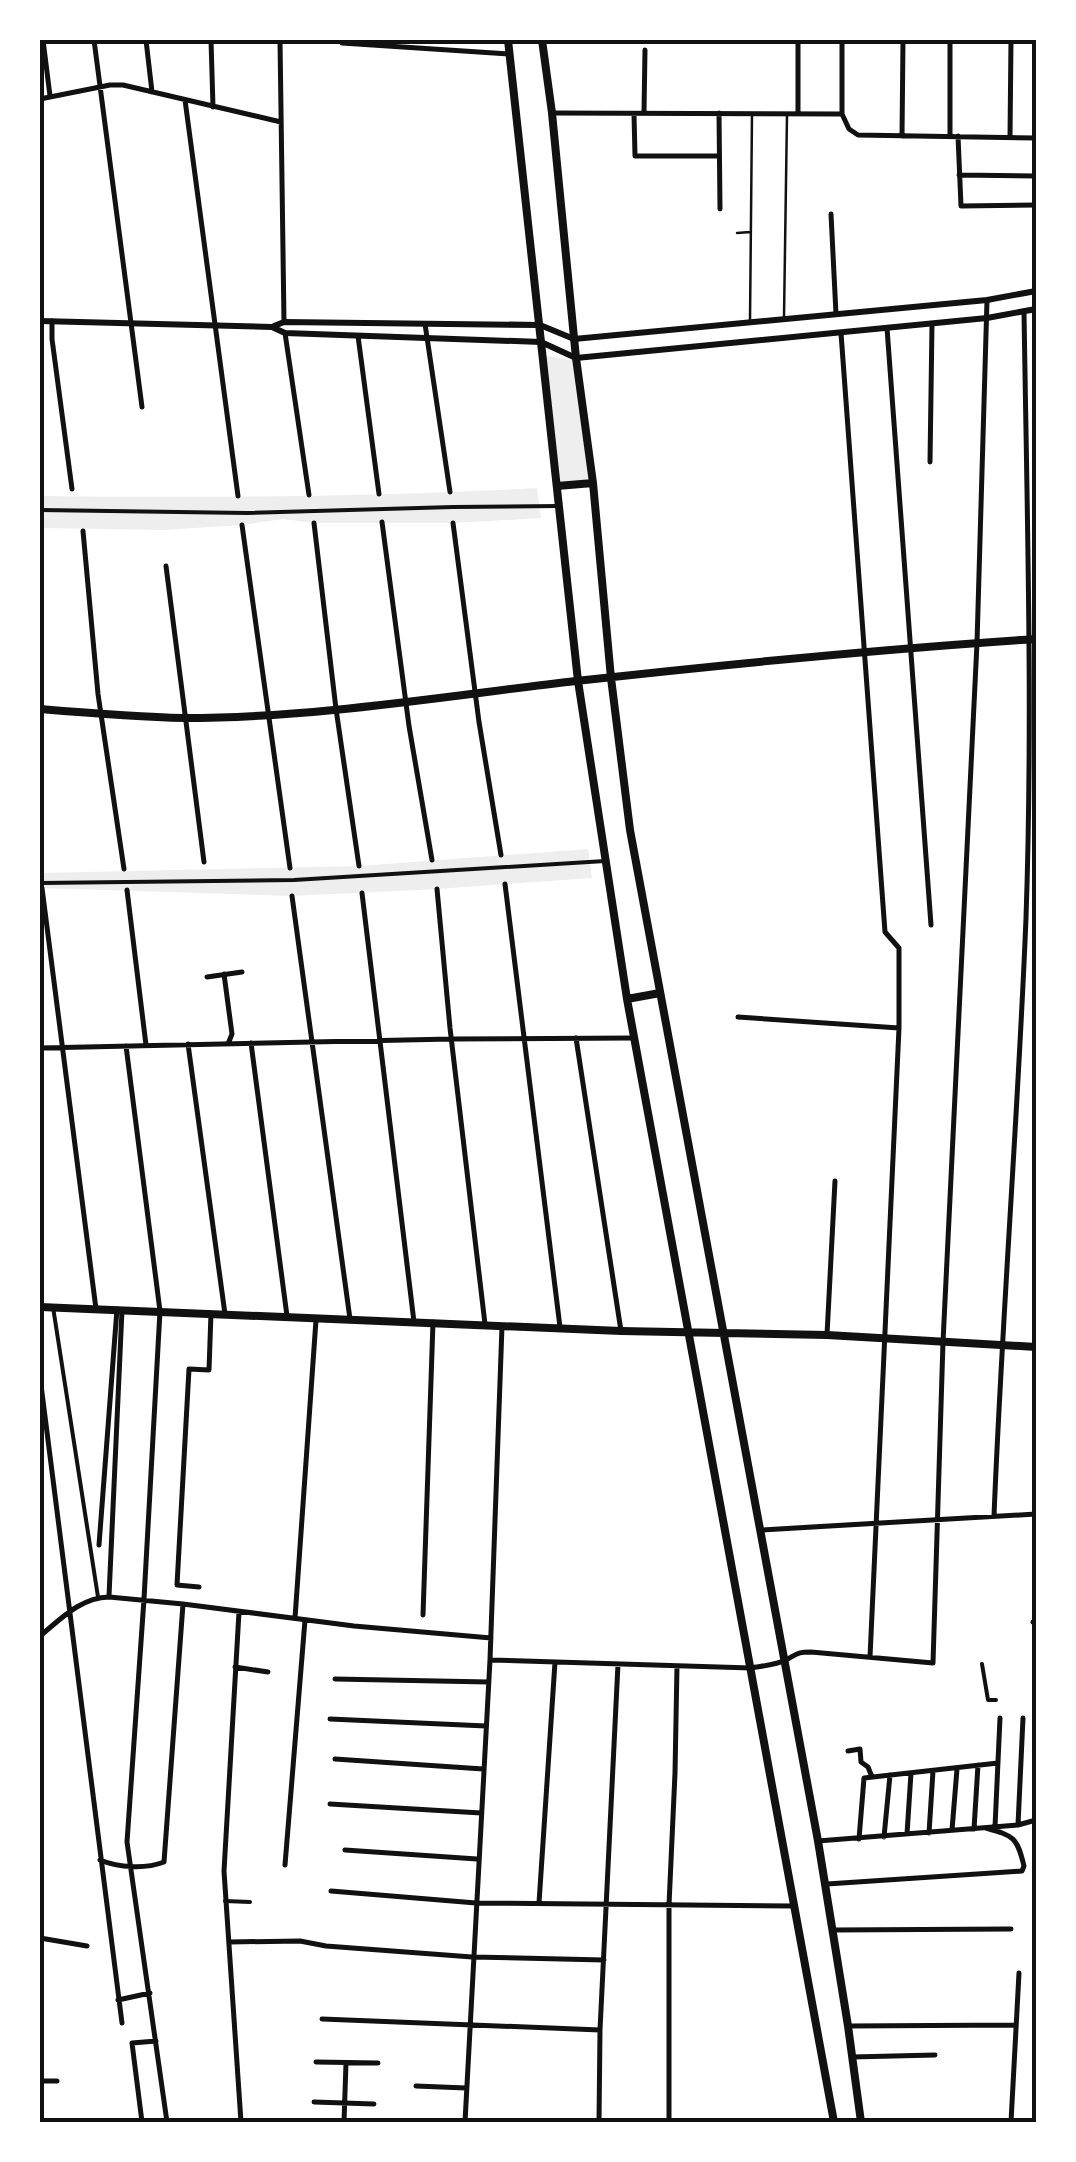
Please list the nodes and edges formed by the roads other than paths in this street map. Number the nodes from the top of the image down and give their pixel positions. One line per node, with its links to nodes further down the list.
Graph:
1 (43, 40): 18 (street)
2 (94, 40): 16 (street)
3 (146, 40): 17 (street)
4 (212, 40): 21 (street)
5 (280, 40): 30 (street)
6 (508, 40): 15 (main road)
7 (542, 40): 22 (main road)
8 (798, 40): 28 (street)
9 (842, 40): 29 (street)
10 (903, 40): 31 (street)
11 (950, 40): 32 (street)
12 (1011, 40): 34 (street)
13 (342, 43): 15 (street)
14 (645, 50): 25 (street)
15 (509, 54): 59 (main road)
16 (100, 87): 17 (street); 18 (street); 55 (street)
17 (152, 92): 20 (street)
18 (50, 96): 19 (street)
19 (40, 99)
20 (185, 100): 21 (street); 58 (street)
21 (213, 106): 30 (street)
22 (552, 113): 24 (street); 66 (main road)
23 (752, 113): 26 (street); 27 (street); 42 (lane)
24 (634, 114): 25 (street); 36 (street)
25 (644, 114): 26 (street)
26 (720, 114): 36 (street)
27 (787, 114): 28 (street); 50 (lane)
28 (798, 114): 29 (street)
29 (842, 114): 31 (street)
30 (282, 122): 53 (street)
31 (902, 136): 32 (street)
32 (950, 136): 33 (street)
33 (958, 136): 34 (street); 37 (street)
34 (1010, 137): 35 (street)
35 (1036, 138)
36 (719, 156): 40 (street)
37 (960, 175): 38 (street); 39 (street)
38 (1036, 176)
39 (1036, 205)
40 (720, 210)
41 (832, 214): 48 (street)
42 (751, 232): 43 (lane); 54 (lane)
43 (737, 233)
44 (1036, 292): 45 (street)
45 (986, 300): 48 (street); 49 (street)
46 (1036, 309): 47 (street)
47 (1024, 311): 49 (street); 86 (street)
48 (836, 314): 50 (street)
49 (988, 318): 57 (street); 87 (street)
50 (784, 320): 54 (street)
51 (40, 321): 52 (street)
52 (52, 321): 55 (street); 73 (street)
53 (284, 322): 56 (street); 60 (street); 62 (street)
54 (750, 322): 66 (street)
55 (132, 323): 58 (street); 69 (street)
56 (425, 324): 59 (street); 65 (street)
57 (932, 324): 61 (street); 70 (street)
58 (215, 325): 60 (street); 77 (street)
59 (540, 326): 66 (street); 67 (main road)
60 (272, 327): 62 (street)
61 (886, 328): 63 (street); 88 (street)
62 (285, 333): 64 (street); 76 (street)
63 (841, 333): 68 (street); 89 (street)
64 (358, 336): 65 (street); 75 (street)
65 (427, 339): 67 (street); 74 (street)
66 (574, 339): 68 (main road)
67 (541, 342): 68 (street); 72 (main road)
68 (576, 358): 71 (main road)
69 (142, 407)
70 (930, 462)
71 (593, 483): 72 (main road); 90 (main road)
72 (557, 486): 78 (main road)
73 (72, 489)
74 (450, 492)
75 (380, 494)
76 (309, 495)
77 (238, 496)
78 (560, 506): 79 (street); 91 (main road)
79 (40, 510)
80 (382, 522): 93 (street)
81 (314, 523): 94 (street)
82 (453, 523): 92 (street)
83 (242, 525): 97 (street)
84 (83, 531): 96 (street)
85 (166, 566): 98 (street)
86 (1033, 640): 87 (main road); 155 (street)
87 (976, 643): 88 (main road); 154 (street)
88 (911, 648): 89 (main road); 112 (street)
89 (865, 652): 90 (main road); 119 (street)
90 (611, 678): 91 (main road); 116 (main road)
91 (578, 681): 92 (main road); 101 (main road)
92 (476, 693): 93 (main road); 99 (street)
93 (405, 702): 94 (main road); 100 (street)
94 (336, 709): 97 (main road); 103 (street)
95 (40, 710): 96 (main road)
96 (101, 714): 98 (main road); 105 (street)
97 (268, 714): 98 (main road); 104 (street)
98 (184, 718): 102 (street)
99 (501, 855)
100 (432, 860)
101 (605, 861): 107 (street); 117 (main road)
102 (204, 862)
103 (359, 866)
104 (290, 868)
105 (124, 870)
106 (505, 884): 120 (street)
107 (41, 886): 132 (street)
108 (437, 889): 123 (street)
109 (127, 890): 129 (street)
110 (362, 894): 124 (street)
111 (292, 896): 125 (street)
112 (931, 926)
113 (242, 972): 114 (street)
114 (224, 974): 115 (street); 128 (street)
115 (207, 976)
116 (660, 993): 117 (main road); 151 (main road)
117 (626, 999): 122 (main road)
118 (738, 1017): 119 (street)
119 (898, 1028): 153 (street)
120 (525, 1038): 121 (street); 123 (street); 148 (street)
121 (576, 1038): 122 (street); 149 (street)
122 (633, 1038): 150 (main road)
123 (451, 1039): 124 (street); 146 (street)
124 (381, 1041): 125 (street); 144 (street)
125 (314, 1042): 126 (street); 143 (street)
126 (251, 1043): 128 (street); 141 (street)
127 (188, 1044): 128 (street); 129 (street); 140 (street)
128 (228, 1044)
129 (146, 1045): 130 (street)
130 (126, 1046): 132 (street); 138 (street)
131 (40, 1048): 132 (street)
132 (64, 1048): 136 (street)
133 (835, 1181): 152 (street)
134 (40, 1307): 135 (main road)
135 (54, 1307): 136 (main road); 166 (street)
136 (96, 1309): 137 (main road)
137 (119, 1310): 138 (main road); 163 (street); 165 (street)
138 (160, 1311): 139 (main road); 167 (street)
139 (211, 1313): 140 (main road); 164 (street)
140 (225, 1314): 141 (main road)
141 (288, 1316): 142 (main road)
142 (316, 1317): 143 (main road); 172 (street)
143 (350, 1319): 144 (main road)
144 (414, 1322): 145 (main road)
145 (433, 1322): 146 (main road); 171 (street)
146 (485, 1325): 147 (main road)
147 (502, 1326): 148 (main road); 175 (street)
148 (560, 1329): 149 (main road)
149 (620, 1331): 150 (main road)
150 (689, 1334): 151 (main road); 184 (main road)
151 (725, 1335): 152 (main road); 162 (main road)
152 (827, 1335): 153 (main road)
153 (884, 1338): 154 (main road); 161 (street)
154 (943, 1342): 155 (main road); 160 (street)
155 (1001, 1345): 156 (main road); 159 (street)
156 (1036, 1347)
157 (40, 1376): 169 (street)
158 (1036, 1514): 159 (street)
159 (994, 1516): 160 (street)
160 (937, 1520): 161 (street); 176 (street)
161 (878, 1523): 162 (street); 176 (street)
162 (760, 1530): 178 (main road)
163 (100, 1545)
164 (199, 1588)
165 (109, 1597): 166 (street); 167 (street)
166 (98, 1598): 169 (street)
167 (144, 1599): 168 (street); 220 (street)
168 (183, 1604): 170 (street); 220 (street)
169 (71, 1611): 174 (street); 218 (street)
170 (239, 1612): 172 (street); 183 (street)
171 (423, 1615)
172 (295, 1619): 173 (street)
173 (306, 1620): 175 (street); 219 (street)
174 (40, 1636)
175 (491, 1638): 177 (street)
176 (870, 1658): 178 (street)
177 (490, 1660): 179 (street); 187 (street)
178 (785, 1660): 184 (street); 215 (main road)
179 (555, 1662): 180 (street); 226 (street)
180 (618, 1664): 182 (street); 227 (street)
181 (982, 1664): 188 (street)
182 (677, 1666): 184 (street); 228 (street)
183 (235, 1668): 185 (street); 223 (street)
184 (750, 1668): 229 (main road)
185 (268, 1672)
186 (335, 1679): 187 (street)
187 (489, 1682): 192 (street)
188 (996, 1700)
189 (1000, 1718): 195 (street)
190 (1022, 1718): 206 (street)
191 (330, 1720): 192 (street)
192 (486, 1726): 198 (street)
193 (848, 1751): 202 (street)
194 (335, 1759): 198 (street)
195 (998, 1763): 196 (street); 207 (street)
196 (978, 1765): 197 (street); 209 (street)
197 (956, 1768): 199 (street); 210 (street)
198 (483, 1770): 204 (street)
199 (933, 1770): 200 (street); 211 (street)
200 (911, 1772): 201 (street); 212 (street)
201 (890, 1775): 202 (street); 213 (street)
202 (872, 1777): 214 (street)
203 (330, 1804): 204 (street)
204 (481, 1813): 217 (street)
205 (1036, 1820): 206 (street)
206 (1018, 1825): 207 (street)
207 (995, 1827): 208 (street)
208 (986, 1828): 209 (street); 221 (street)
209 (974, 1829): 210 (street)
210 (952, 1830): 211 (street)
211 (929, 1832): 212 (street)
212 (907, 1834): 213 (street)
213 (884, 1836): 214 (street)
214 (859, 1839): 215 (street)
215 (818, 1841): 221 (main road)
216 (345, 1850): 217 (street)
217 (478, 1859): 225 (street)
218 (100, 1860): 220 (street); 239 (street)
219 (284, 1865)
220 (129, 1866): 238 (street)
221 (825, 1884): 231 (main road)
222 (331, 1892): 225 (street)
223 (225, 1901): 224 (street); 233 (street)
224 (250, 1902)
225 (476, 1902): 226 (street); 235 (street)
226 (539, 1903): 227 (street)
227 (606, 1904): 228 (street); 236 (street)
228 (669, 1904): 229 (street); 265 (street)
229 (796, 1906): 266 (main road)
230 (1011, 1929): 231 (street)
231 (833, 1930): 244 (main road)
232 (40, 1938): 234 (street)
233 (229, 1942): 235 (street); 261 (street)
234 (87, 1946)
235 (472, 1956): 236 (street); 242 (street)
236 (604, 1960): 245 (street)
237 (1019, 1973): 243 (street)
238 (150, 1993): 239 (street); 246 (street)
239 (118, 2000): 241 (street)
240 (322, 2019): 242 (street)
241 (122, 2023)
242 (470, 2025): 245 (street); 255 (street)
243 (1016, 2025): 244 (street); 268 (street)
244 (848, 2026): 248 (main road)
245 (600, 2030): 264 (street)
246 (156, 2041): 259 (street); 260 (street)
247 (935, 2055): 248 (street)
248 (852, 2057): 267 (main road)
249 (316, 2062): 250 (street)
250 (346, 2062): 251 (street); 257 (street)
251 (378, 2063)
252 (40, 2081): 253 (street)
253 (57, 2081)
254 (416, 2086): 255 (street)
255 (466, 2088): 263 (street)
256 (314, 2102): 257 (street)
257 (344, 2102): 258 (street); 262 (street)
258 (374, 2104)
259 (142, 2122)
260 (167, 2122)
261 (241, 2122)
262 (344, 2122)
263 (465, 2122)
264 (599, 2122)
265 (669, 2122)
266 (834, 2122)
267 (861, 2122)
268 (1010, 2122)

